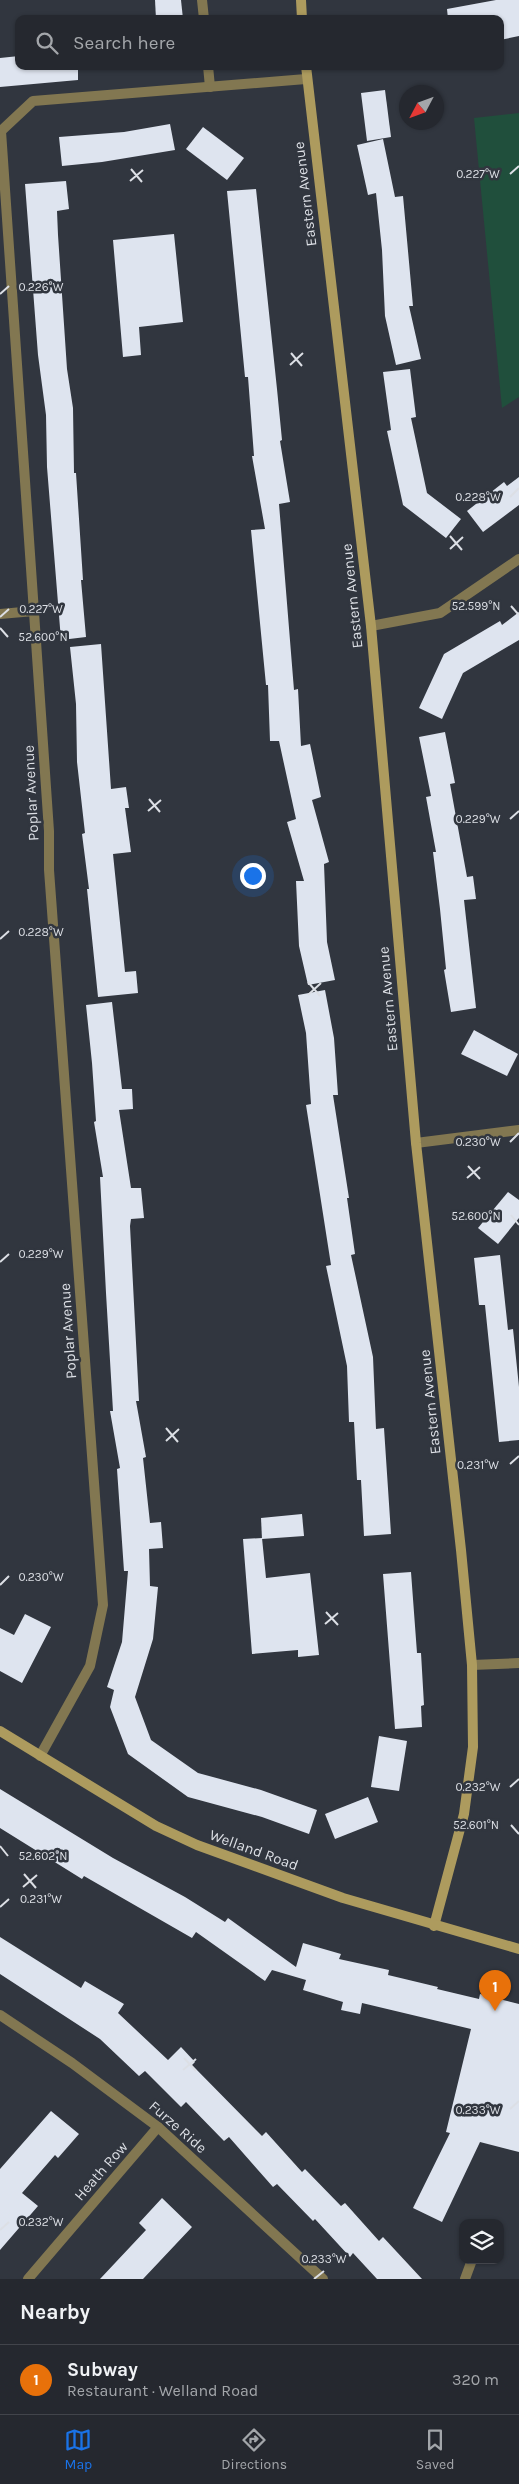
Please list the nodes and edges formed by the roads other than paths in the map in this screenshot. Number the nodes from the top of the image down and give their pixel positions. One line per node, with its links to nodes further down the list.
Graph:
1 (202, 0): 3 (street)
2 (301, 0): 4 (street)
3 (204, 15)
4 (302, 15)
5 (208, 70): 8 (street)
6 (306, 70): 7 (street, Eastern Avenue)
7 (306, 79): 8 (street, Poplar Avenue); 12 (street, Eastern Avenue)
8 (210, 87): 10 (street, Poplar Avenue)
9 (519, 559): 12 (street)
10 (34, 611): 11 (street); 18 (street, Poplar Avenue)
11 (0, 614)
12 (372, 626): 14 (street, Eastern Avenue)
13 (519, 1130): 14 (street)
14 (416, 1143): 16 (street, Eastern Avenue)
15 (519, 1663): 16 (street)
16 (472, 1665): 19 (street, Eastern Avenue)
17 (0, 1731): 18 (street, Welland Road)
18 (40, 1756): 19 (street, Welland Road)
19 (434, 1926): 20 (street, Welland Road)
20 (519, 1949)
21 (0, 2015): 22 (street, Furze Ride)
22 (158, 2127): 24 (street, Heath Row); 25 (street, Furze Ride)
23 (471, 2264): 26 (street)
24 (28, 2279)
25 (323, 2279)
26 (465, 2279)

